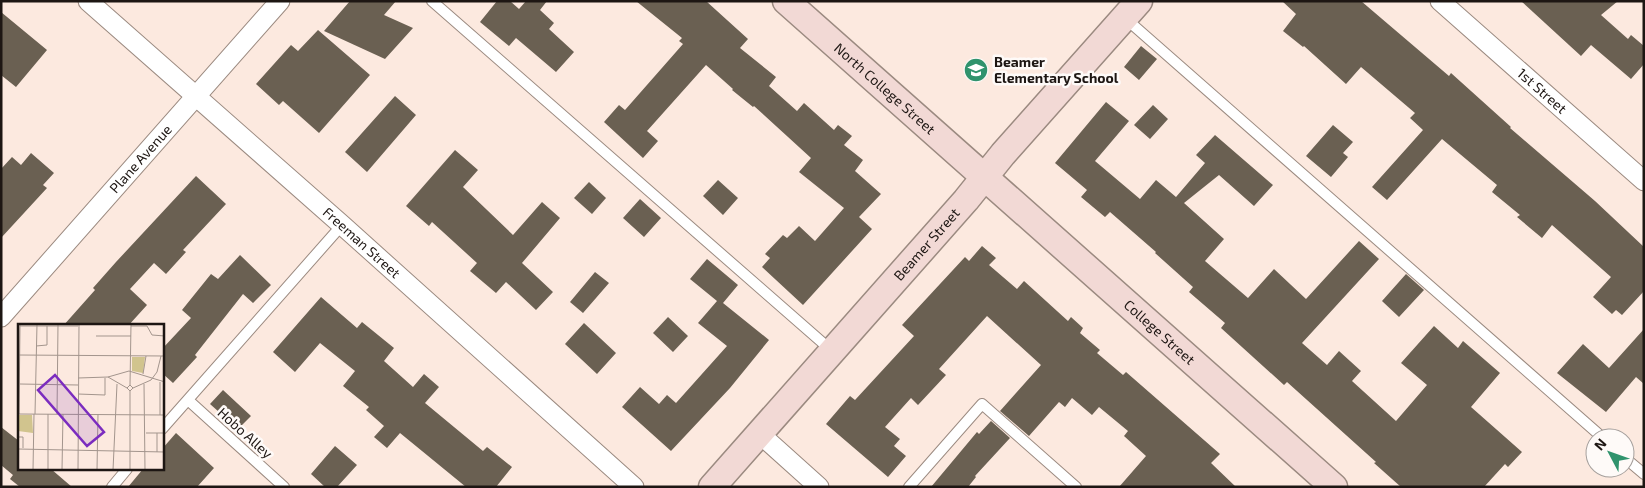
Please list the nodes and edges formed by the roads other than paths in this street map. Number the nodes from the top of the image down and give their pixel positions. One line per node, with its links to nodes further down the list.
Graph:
1 (88, 1): 7 (street, Freeman Street)
2 (280, 1): 7 (street, Plane Avenue)
3 (432, 1): 12 (lane)
4 (786, 1): 8 (street, North College Street)
5 (1440, 1): 9 (street, 1st Street)
6 (1132, 9): 8 (street, Beamer Street); 15 (lane)
7 (196, 97): 10 (street, Freeman Street); 11 (street, Plane Avenue)
8 (984, 177): 12 (street, Beamer Street); 25 (street, College Street)
9 (1644, 181)
10 (342, 225): 13 (lane); 20 (street, Freeman Street)
11 (1, 317)
12 (833, 351): 16 (street, Beamer Street)
13 (188, 400): 14 (lane); 19 (lane, Hobo Alley)
14 (164, 427)
15 (1592, 428)
16 (760, 434): 21 (street, Beamer Street); 22 (street)
17 (126, 470): 18 (lane)
18 (112, 487)
19 (284, 487)
20 (634, 487)
21 (712, 487)
22 (819, 487)
23 (909, 487): 24 (lane)
24 (1076, 487)
25 (1334, 487)

